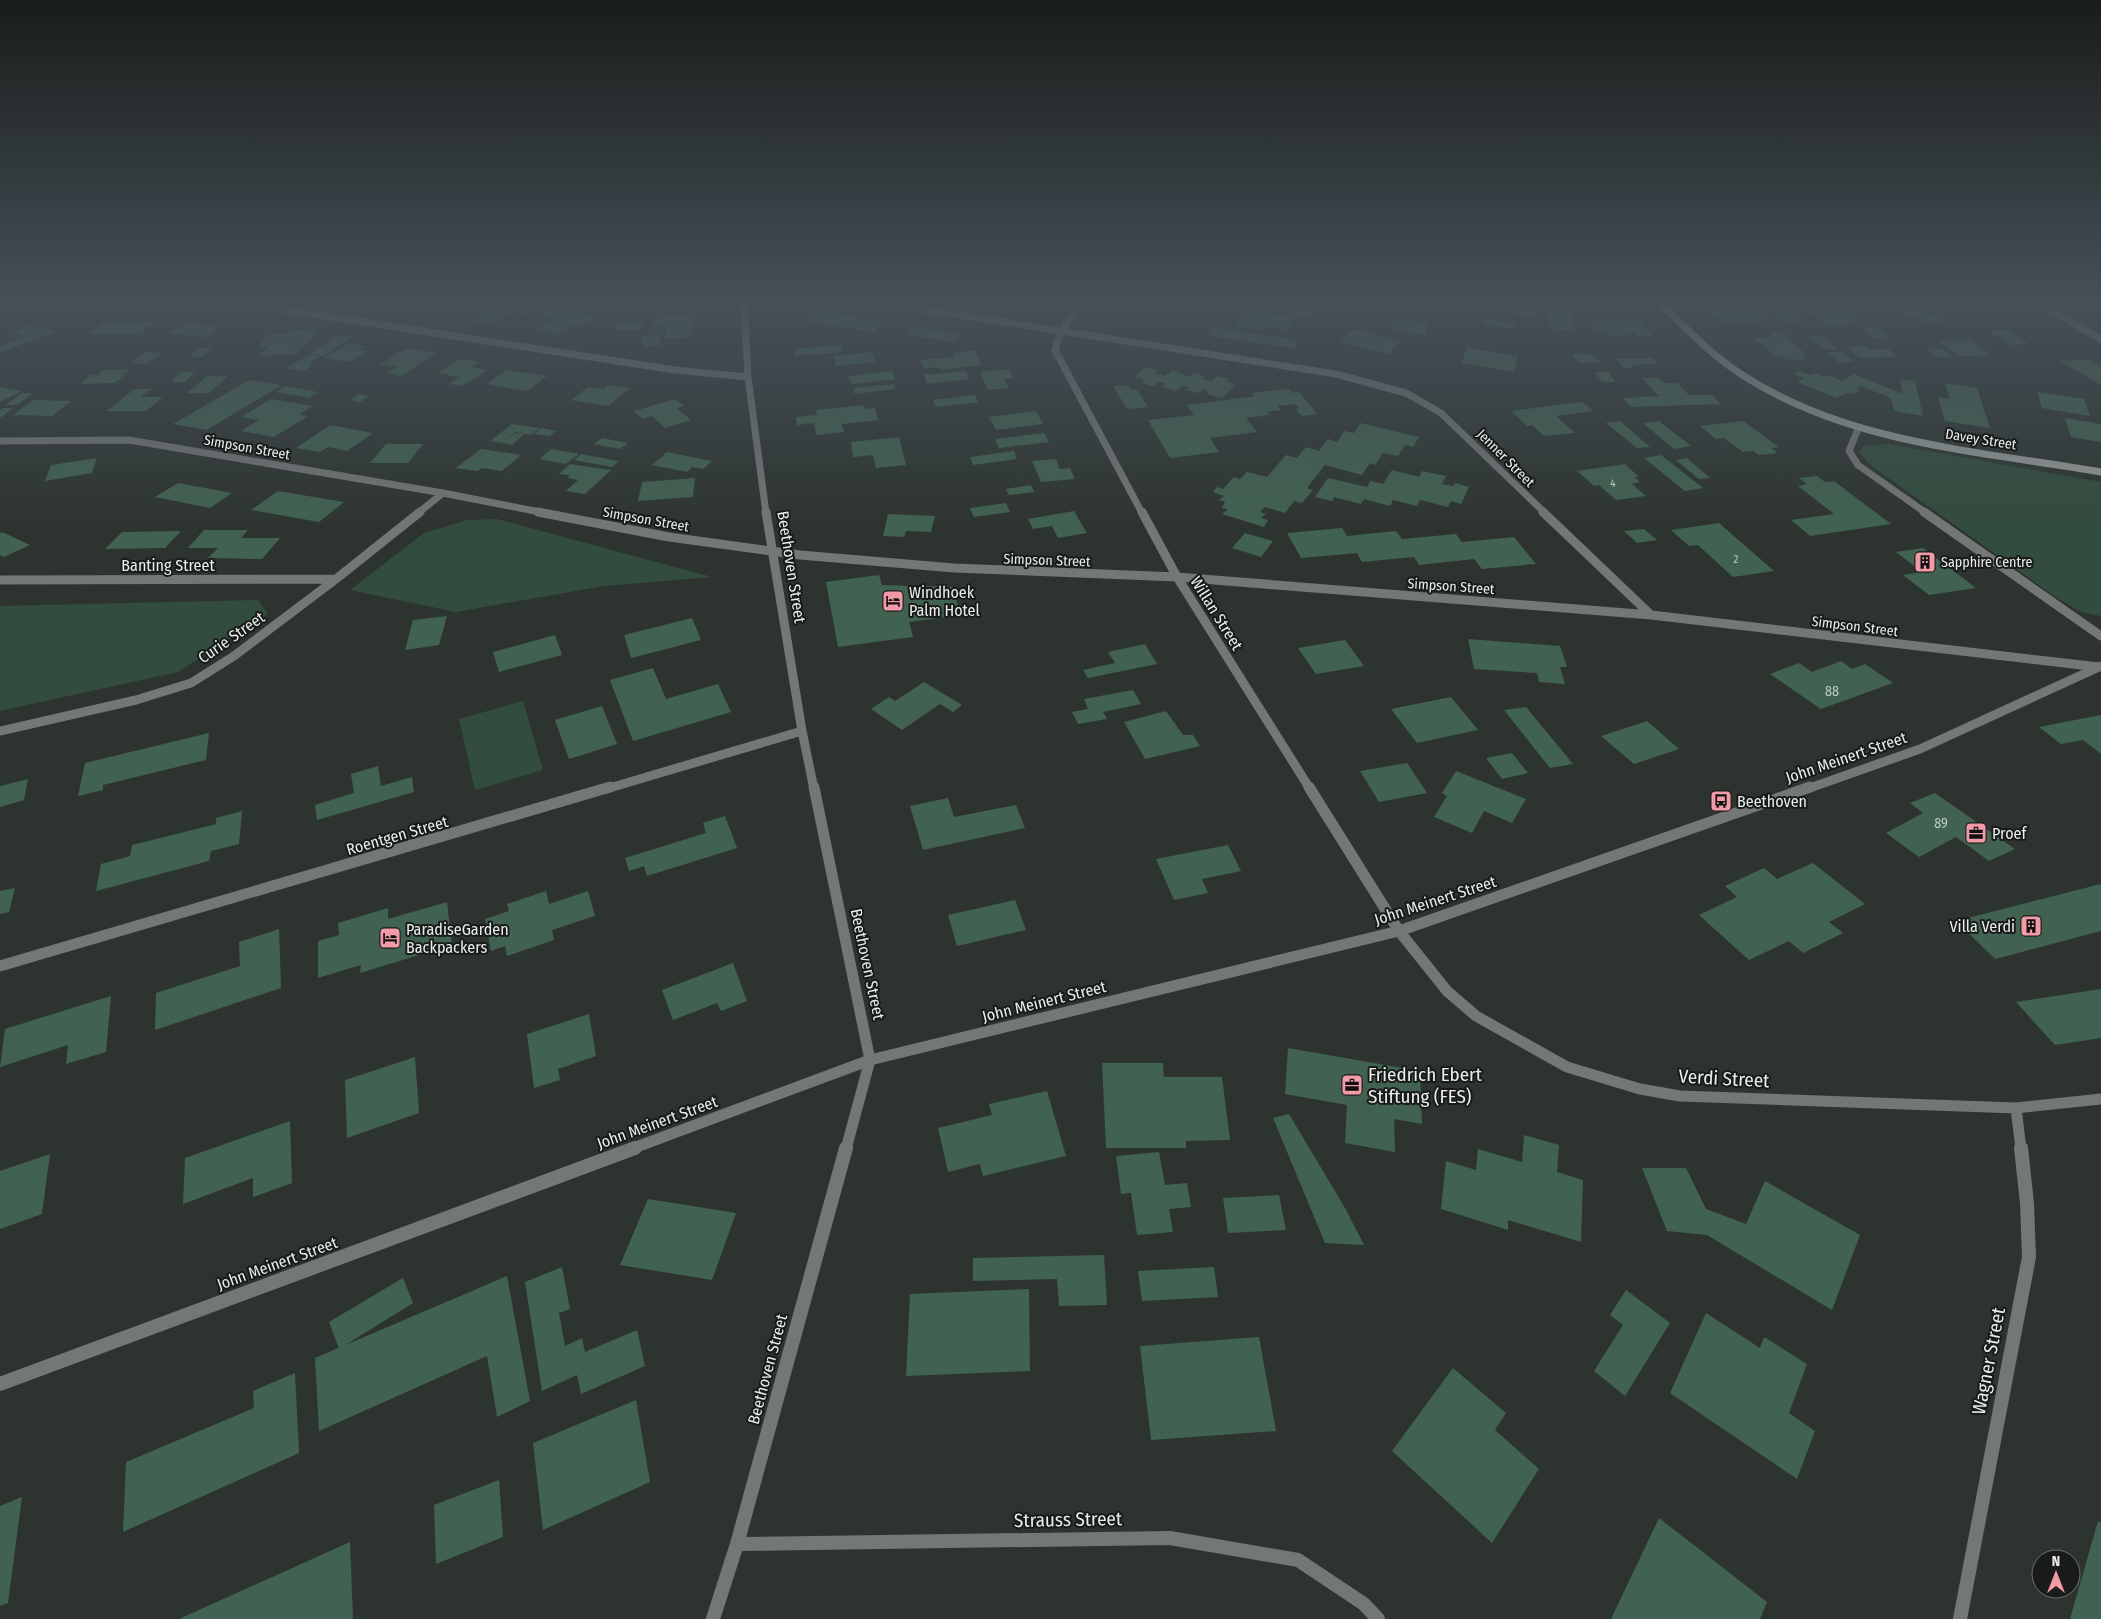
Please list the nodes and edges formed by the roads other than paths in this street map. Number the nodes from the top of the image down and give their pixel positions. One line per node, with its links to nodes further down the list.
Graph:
1 (743, 377): 2 (street)
2 (748, 377): 10 (street, Beethoven Street)
3 (1069, 377): 11 (street, Willan Street)
4 (1345, 377): 14 (street, Jenner Street)
5 (1745, 377): 6 (main road, Davey Street)
6 (1858, 428): 8 (main road, Davey Street); 15 (street)
7 (0, 441): 9 (street, Simpson Street)
8 (2101, 472)
9 (443, 493): 10 (street, Simpson Street); 12 (street, Curie Street)
10 (771, 551): 11 (street, Simpson Street); 18 (street, Beethoven Street)
11 (1177, 578): 14 (street, Simpson Street); 19 (street, Willan Street)
12 (336, 579): 13 (street, Banting Street); 17 (street, Curie Street)
13 (0, 580)
14 (1650, 615): 16 (street, Simpson Street)
15 (2101, 636)
16 (2100, 666): 19 (street, John Meinert Street)
17 (0, 731)
18 (802, 731): 20 (street, Roentgen Street); 21 (street, Beethoven Street)
19 (1398, 931): 21 (street, John Meinert Street); 23 (street, Verdi Street)
20 (0, 966)
21 (870, 1060): 24 (street, John Meinert Street); 25 (street, Beethoven Street)
22 (2101, 1099): 23 (street, Verdi Street)
23 (2016, 1108): 28 (street, Wagner Street)
24 (0, 1384)
25 (737, 1544): 26 (street, Beethoven Street); 27 (street, Strauss Street)
26 (713, 1619)
27 (1378, 1619)
28 (1960, 1619)

